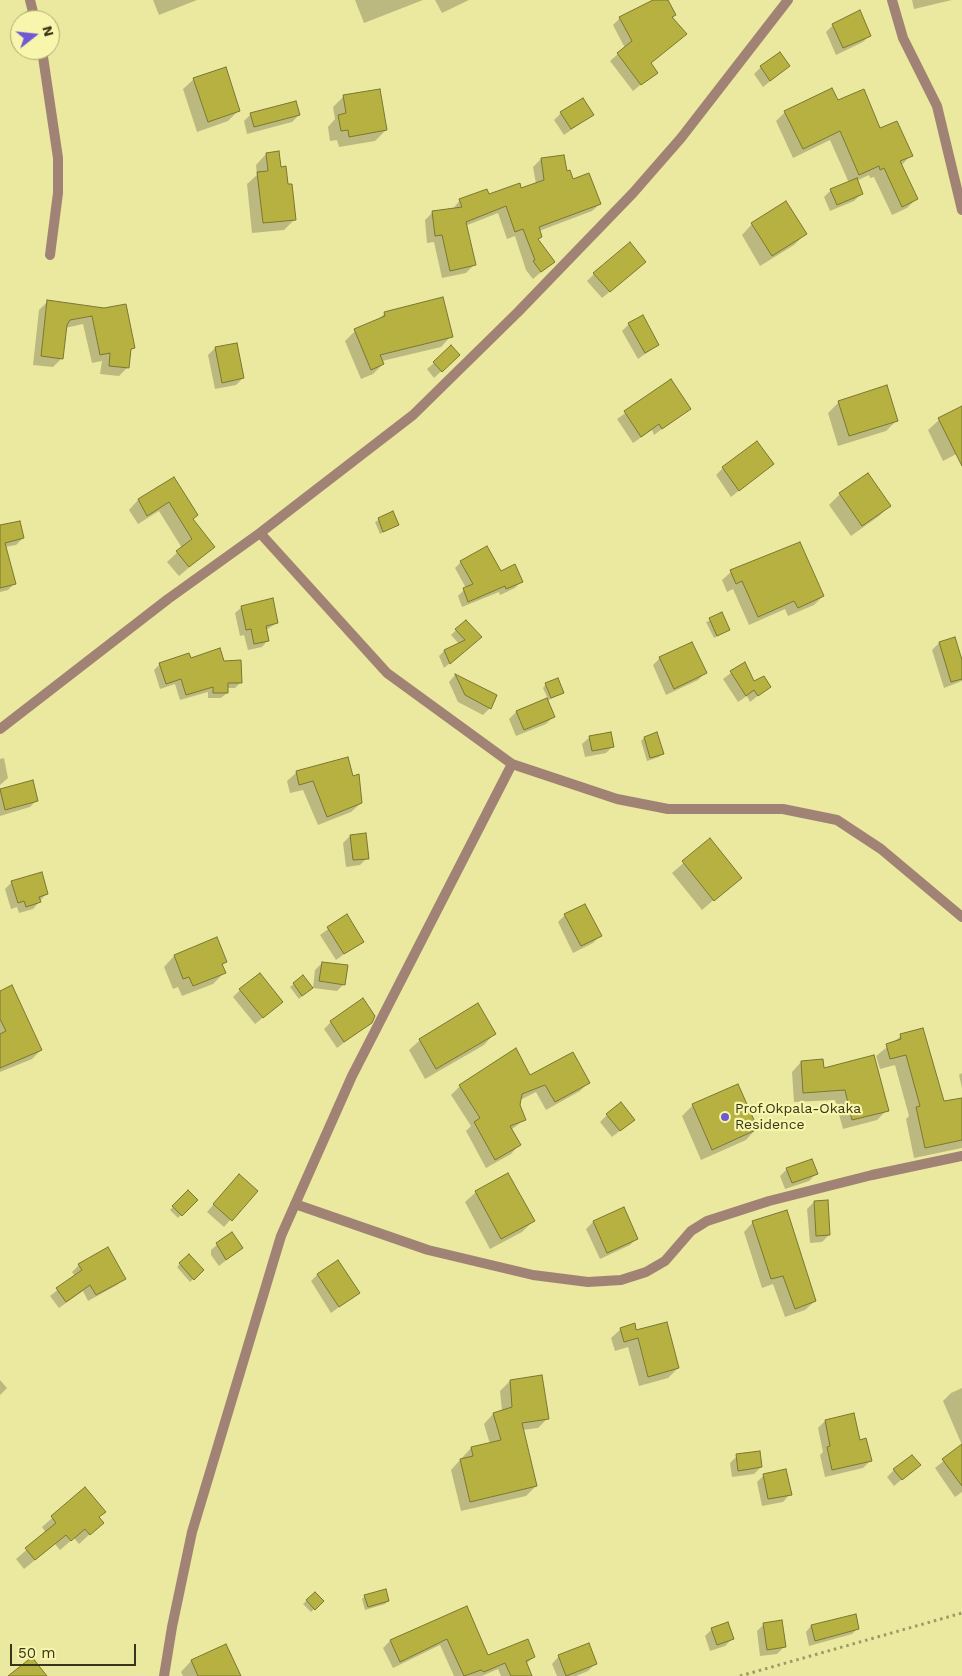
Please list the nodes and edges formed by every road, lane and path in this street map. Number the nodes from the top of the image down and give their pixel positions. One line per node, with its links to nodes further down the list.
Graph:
1 (788, 0): 6 (street)
2 (892, 0): 4 (street)
3 (43, 60): 5 (street)
4 (962, 210)
5 (50, 255)
6 (260, 533): 7 (street); 8 (street)
7 (0, 729)
8 (512, 764): 9 (street); 11 (street)
9 (962, 917)
10 (962, 1156): 11 (street)
11 (295, 1204): 13 (street)
12 (962, 1613): 14 (path)
13 (164, 1676)
14 (740, 1676)

